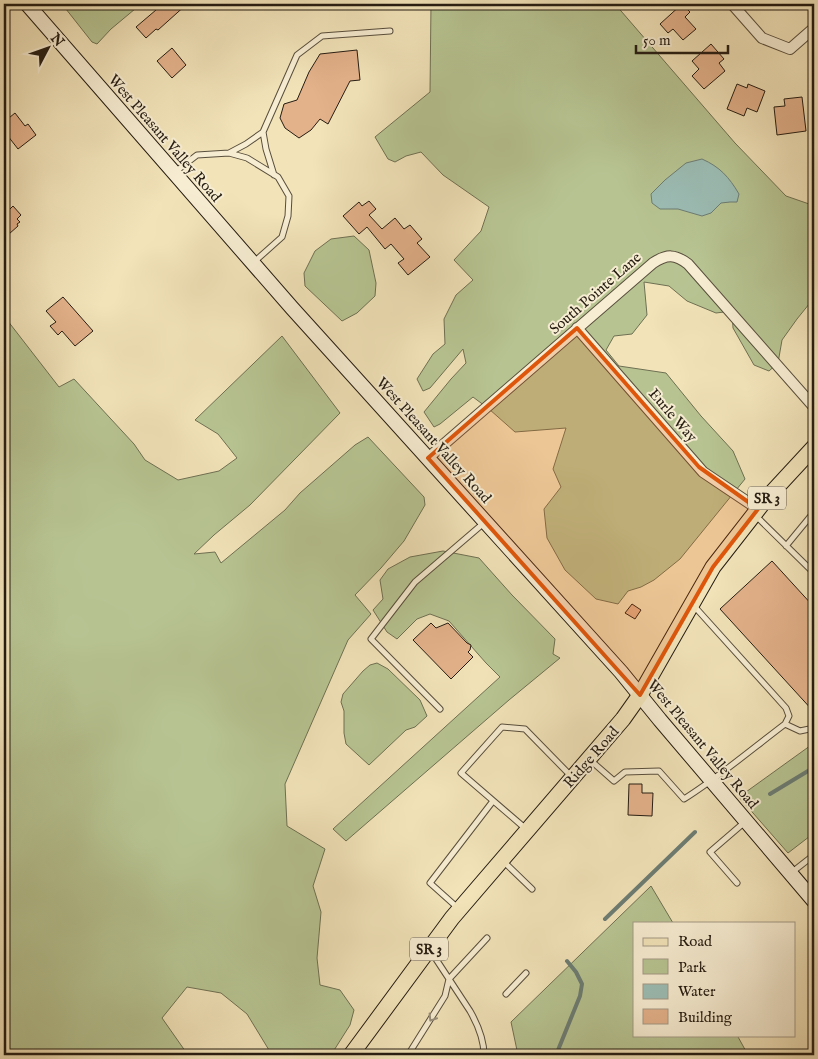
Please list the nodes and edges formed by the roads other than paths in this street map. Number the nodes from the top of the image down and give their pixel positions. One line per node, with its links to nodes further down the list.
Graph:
1 (27, 4): 7 (main road, West Pleasant Valley Road)
2 (732, 4): 3 (street)
3 (814, 28)
4 (390, 32): 5 (lane)
5 (263, 132): 6 (lane); 8 (lane)
6 (229, 153): 7 (lane); 8 (lane)
7 (174, 173): 9 (main road, West Pleasant Valley Road)
8 (274, 175): 9 (lane)
9 (253, 264): 13 (main road, West Pleasant Valley Road)
10 (577, 328): 11 (street, South Pointe Lane); 13 (street, South Pointe Lane); 14 (street, Eurle Way)
11 (814, 407)
12 (814, 446): 14 (main road, Ridge Road / SR 3)
13 (428, 458): 16 (main road, West Pleasant Valley Road)
14 (756, 511): 17 (lane); 19 (main road, Ridge Road / SR 3)
15 (814, 512): 17 (lane)
16 (485, 521): 20 (main road, West Pleasant Valley Road); 21 (lane)
17 (786, 546): 18 (lane)
18 (814, 573)
19 (692, 604): 20 (main road, Ridge Road / SR 3); 22 (lane)
20 (640, 695): 24 (main road, Ridge Road / SR 3); 26 (main road, West Pleasant Valley Road)
21 (440, 709)
22 (785, 724): 23 (lane); 26 (lane)
23 (814, 728)
24 (589, 759): 25 (main road, Ridge Road / SR 3); 26 (lane)
25 (573, 778): 27 (lane); 29 (main road, Ridge Road / SR 3)
26 (712, 781): 28 (main road, West Pleasant Valley Road)
27 (493, 801): 29 (lane); 36 (lane)
28 (746, 821): 32 (main road, West Pleasant Valley Road); 33 (lane)
29 (528, 830): 31 (main road, Ridge Road / SR 3)
30 (814, 855): 32 (lane)
31 (502, 860): 34 (lane); 36 (main road, Ridge Road / SR 3)
32 (790, 873): 35 (main road, West Pleasant Valley Road)
33 (737, 883)
34 (532, 889)
35 (814, 901)
36 (460, 909): 38 (main road, Ridge Road / SR 3)
37 (487, 938): 40 (lane)
38 (429, 949): 40 (lane); 42 (main road, Ridge Road / SR 3)
39 (526, 973): 41 (lane)
40 (449, 979): 43 (lane, one-way to 43); 44 (lane)
41 (506, 994)
42 (351, 1055)
43 (408, 1055)
44 (484, 1055)

